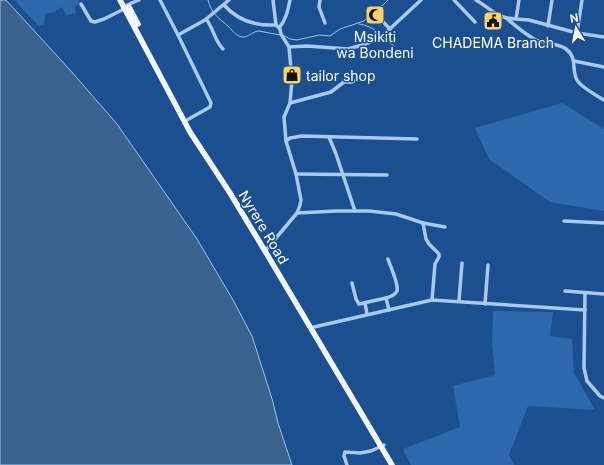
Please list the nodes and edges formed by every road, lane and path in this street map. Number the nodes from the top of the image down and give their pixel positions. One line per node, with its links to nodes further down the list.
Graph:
1 (120, 0): 16 (main road, Nyrere Road)
2 (139, 0): 16 (street)
3 (160, 0): 28 (street)
4 (273, 0): 24 (street)
5 (290, 0): 24 (street)
6 (320, 0): 23 (street)
7 (421, 0): 26 (street)
8 (454, 0): 22 (street)
9 (476, 0): 17 (street)
10 (488, 0): 17 (street)
11 (519, 0): 20 (street)
12 (552, 0): 25 (street)
13 (582, 0): 27 (street)
14 (226, 2): 21 (street); 24 (street)
15 (81, 4): 16 (street)
16 (125, 4): 37 (main road, Nyrere Road); 50 (main road, Nyrere Road)
17 (484, 5): 19 (street)
18 (373, 10): 26 (street)
19 (506, 18): 20 (street); 32 (street)
20 (516, 19): 25 (street)
21 (206, 20): 28 (street); 31 (street)
22 (475, 22)
23 (325, 23)
24 (277, 26): 30 (street)
25 (548, 26): 27 (street)
26 (390, 29): 30 (street)
27 (577, 34): 29 (street)
28 (178, 35): 37 (street)
29 (604, 37)
30 (289, 47): 36 (street)
31 (223, 49)
32 (574, 61): 33 (street); 35 (street)
33 (604, 67)
34 (356, 80): 36 (street)
35 (604, 100)
36 (290, 103): 40 (street)
37 (187, 120): 50 (main road, Nyrere Road)
38 (329, 137): 39 (street); 40 (street); 42 (street)
39 (417, 139)
40 (286, 141): 41 (street)
41 (296, 174): 42 (street); 45 (street)
42 (343, 175): 43 (street); 44 (street)
43 (386, 175)
44 (355, 211): 45 (street); 47 (street)
45 (296, 213): 50 (street)
46 (564, 221): 48 (street)
47 (423, 223): 49 (street); 59 (street)
48 (604, 223)
49 (445, 226)
50 (266, 250): 66 (main road, Nyrere Road); 68 (main road, Nyrere Road)
51 (388, 259): 58 (street)
52 (462, 263): 60 (street)
53 (488, 265): 62 (street)
54 (352, 283): 61 (street)
55 (565, 291): 56 (street)
56 (585, 293): 57 (street); 64 (street)
57 (604, 294)
58 (386, 298): 61 (street); 63 (street)
59 (432, 300): 60 (street); 63 (street)
60 (459, 301): 62 (street)
61 (365, 303): 65 (street)
62 (485, 304): 64 (street)
63 (388, 310): 65 (street)
64 (585, 310): 67 (street)
65 (367, 314): 66 (street)
66 (314, 327): 68 (main road, Nyrere Road)
67 (604, 398)
68 (382, 446): 69 (street); 70 (main road, Nyrere Road); 71 (main road, Nyrere Road)
69 (348, 465)
70 (392, 465)
71 (395, 465)

